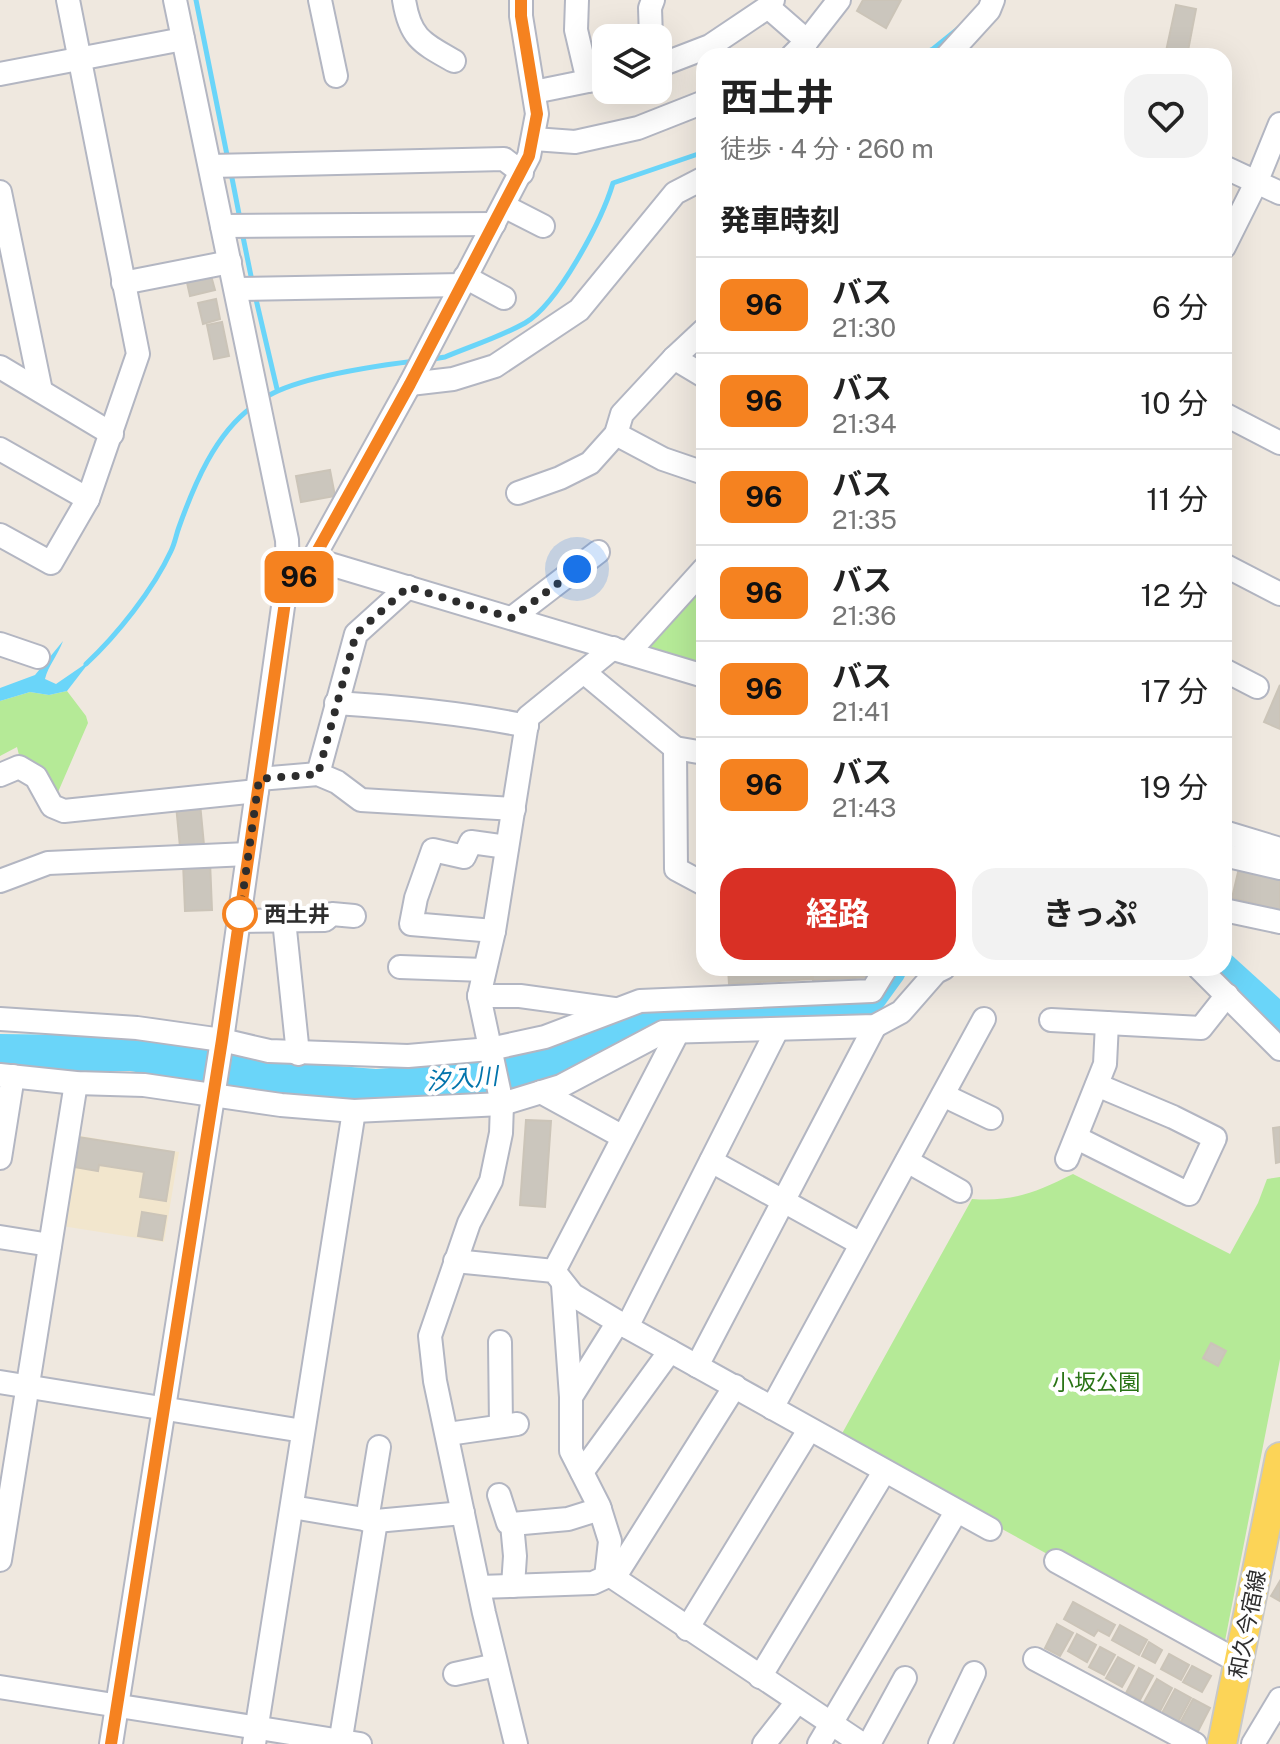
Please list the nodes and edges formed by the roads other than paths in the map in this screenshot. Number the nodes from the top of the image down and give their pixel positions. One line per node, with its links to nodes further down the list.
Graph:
1 (68, 0): 19 (street)
2 (175, 0): 12 (street)
3 (320, 0): 23 (street)
4 (404, 0): 20 (street)
5 (521, 0): 25 (street)
6 (577, 0): 21 (street)
7 (653, 0): 11 (street)
8 (839, 0): 15 (street)
9 (993, 0): 16 (street)
10 (770, 3): 13 (street); 14 (street)
11 (651, 24)
12 (183, 39): 19 (street); 29 (street)
13 (705, 48)
14 (799, 48)
15 (801, 48)
16 (954, 48)
17 (696, 51): 18 (street)
18 (672, 60)
19 (81, 61): 22 (street); 42 (street)
20 (454, 61)
21 (592, 68)
22 (0, 74)
23 (336, 76)
24 (592, 81): 25 (street)
25 (534, 92): 28 (street)
26 (696, 105): 28 (street)
27 (1280, 124): 33 (street)
28 (534, 139): 31 (street)
29 (224, 165): 31 (street); 37 (street)
30 (1232, 171): 33 (street)
31 (522, 173): 36 (street)
32 (696, 182): 49 (street)
33 (1256, 183): 35 (street); 39 (street)
34 (0, 192): 50 (street)
35 (1280, 193)
36 (499, 215): 37 (street); 38 (street); 41 (street)
37 (237, 226): 40 (street)
38 (543, 226)
39 (1232, 231)
40 (230, 262): 42 (street); 43 (street)
41 (464, 281): 43 (street); 44 (street); 49 (street)
42 (123, 283): 52 (street)
43 (250, 289): 66 (street)
44 (504, 298)
45 (696, 337): 46 (street)
46 (674, 358): 48 (street); 53 (street)
47 (0, 367): 50 (street)
48 (696, 371)
49 (410, 384): 61 (street)
50 (41, 391): 52 (street)
51 (1232, 418): 54 (street)
52 (112, 434): 58 (street)
53 (616, 434): 56 (street); 57 (street)
54 (1280, 443)
55 (0, 449): 58 (street)
56 (696, 470)
57 (518, 493)
58 (88, 499): 59 (street)
59 (0, 535)
60 (598, 552): 67 (street)
61 (313, 559): 64 (street); 66 (street)
62 (1232, 569): 65 (street)
63 (696, 577): 69 (street)
64 (408, 587): 67 (street); 75 (street)
65 (1280, 594)
66 (286, 595): 81 (street)
67 (512, 618): 69 (street)
68 (12, 642): 70 (street)
69 (621, 651): 71 (street); 72 (street)
70 (38, 657)
71 (585, 673): 76 (street); 77 (street)
72 (696, 674)
73 (1232, 674): 74 (street)
74 (1257, 687)
75 (336, 703): 76 (street); 79 (street)
76 (527, 726): 82 (street)
77 (675, 748): 78 (street); 89 (street)
78 (696, 752)
79 (318, 774): 81 (street); 82 (street)
80 (0, 775): 81 (street)
81 (258, 785): 86 (street)
82 (514, 809): 84 (street)
83 (1232, 834): 85 (street)
84 (507, 847): 96 (street); 96 (street)
85 (1280, 849)
86 (248, 854): 90 (street); 94 (street)
87 (1232, 858): 88 (street)
88 (1280, 868)
89 (696, 880)
90 (0, 881)
91 (1232, 910): 95 (street)
92 (354, 916): 93 (street)
93 (284, 920): 94 (street); 115 (street)
94 (239, 921): 112 (street)
95 (1280, 922)
96 (494, 931): 98 (street)
97 (400, 967): 98 (street)
98 (484, 970): 103 (street)
99 (881, 976): 104 (street)
100 (932, 976): 109 (street)
101 (1207, 976): 102 (street)
102 (1227, 995): 108 (street); 114 (street)
103 (479, 996): 104 (street); 113 (street)
104 (615, 1010): 113 (street)
105 (0, 1019): 112 (street)
106 (984, 1019): 121 (street)
107 (1051, 1020): 108 (street)
108 (1107, 1023): 118 (street)
109 (875, 1026): 110 (street); 132 (street)
110 (777, 1030): 111 (street); 129 (street)
111 (678, 1032): 119 (street); 125 (street)
112 (222, 1040): 115 (street); 120 (street)
113 (490, 1049): 115 (street); 122 (street)
114 (1280, 1049)
115 (298, 1054)
116 (7, 1075): 117 (street); 127 (street)
117 (76, 1083): 120 (street); 135 (street)
118 (1097, 1085): 126 (street); 126 (street)
119 (541, 1092): 122 (street); 125 (street)
120 (214, 1095): 123 (street); 147 (street)
121 (943, 1095): 124 (street); 130 (street)
122 (502, 1104): 123 (street); 136 (street)
123 (354, 1111): 149 (street)
124 (991, 1118)
125 (623, 1137): 137 (street)
126 (1077, 1138): 128 (street)
127 (0, 1158)
128 (1067, 1159)
129 (711, 1161): 132 (street); 138 (street)
130 (907, 1161): 131 (street); 134 (street)
131 (960, 1191)
132 (784, 1200): 134 (street); 141 (street)
133 (0, 1237): 135 (street)
134 (861, 1244): 146 (street)
135 (50, 1245): 144 (street)
136 (455, 1261): 137 (street); 150 (street)
137 (558, 1278): 138 (street); 145 (street)
138 (622, 1325): 140 (street); 145 (street)
139 (500, 1342): 150 (street)
140 (670, 1351): 141 (street); 153 (street)
141 (697, 1366): 143 (street)
142 (0, 1382): 144 (street)
143 (735, 1386): 146 (street); 165 (street)
144 (29, 1387): 147 (street); 163 (street)
145 (571, 1397): 153 (street)
146 (772, 1408): 148 (street)
147 (164, 1409): 149 (street); 179 (street)
148 (809, 1430): 154 (street); 168 (street)
149 (303, 1431): 156 (street)
150 (448, 1434): 159 (street)
151 (379, 1447): 160 (street)
152 (1280, 1457): 170 (main road, 和久今宿線)
153 (582, 1472): 157 (street)
154 (884, 1472): 158 (street); 174 (street)
155 (499, 1495): 161 (street)
156 (292, 1507): 160 (street); 181 (street)
157 (600, 1509): 161 (street); 165 (street)
158 (956, 1512): 162 (street); 180 (street)
159 (463, 1513): 160 (street); 167 (street)
160 (372, 1521): 182 (street)
161 (512, 1524): 166 (street)
162 (990, 1529)
163 (1, 1551)
164 (1056, 1561): 170 (street)
165 (610, 1578): 166 (street); 168 (street)
166 (513, 1586): 167 (street)
167 (479, 1587): 171 (street)
168 (687, 1629): 174 (street)
169 (1035, 1659): 190 (street)
170 (1239, 1662): 191 (main road, 和久今宿線)
171 (496, 1665): 173 (street); 184 (street)
172 (974, 1673): 189 (street)
173 (455, 1674)
174 (760, 1677): 178 (street)
175 (905, 1678): 188 (street)
176 (0, 1687): 179 (street)
177 (1280, 1699): 192 (street)
178 (797, 1702): 180 (street); 185 (street)
179 (116, 1707): 181 (street); 183 (street)
180 (832, 1725): 186 (street); 187 (street)
181 (256, 1737): 182 (street)
182 (346, 1743)
183 (111, 1744)
184 (516, 1744)
185 (764, 1744)
186 (819, 1744)
187 (862, 1744)
188 (869, 1744)
189 (940, 1744)
190 (1195, 1744)
191 (1222, 1744)
192 (1253, 1744)

